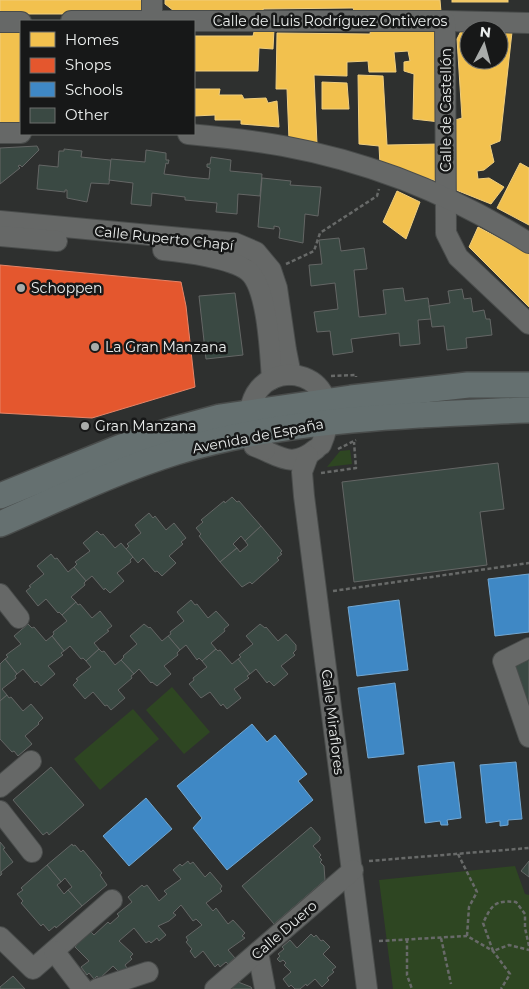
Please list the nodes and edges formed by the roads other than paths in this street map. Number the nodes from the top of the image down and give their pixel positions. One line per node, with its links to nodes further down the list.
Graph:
1 (152, 0): 2 (street)
2 (152, 20)
3 (195, 21): 4 (street, Calle de Luis Rodríguez Ontiveros)
4 (445, 21): 7 (street, Calle de Luis Rodríguez Ontiveros); 11 (street, Calle de Castellón)
5 (0, 22): 6 (street)
6 (20, 22)
7 (529, 23)
8 (0, 133): 9 (street)
9 (20, 133)
10 (195, 135): 11 (street)
11 (447, 198): 14 (street); 15 (street, Calle de Castellón)
12 (0, 221): 16 (street, Calle Ruperto Chapí)
13 (0, 236): 16 (street, Calle Ruperto Chapí)
14 (529, 243)
15 (529, 324)
16 (282, 377): 19 (street); 20 (street)
17 (529, 385): 19 (main road, Avenida de España)
18 (529, 410): 19 (main road, Avenida de España)
19 (332, 421): 20 (main road, Avenida de España); 20 (street); 22 (street, Calle Miraflores)
20 (250, 430): 21 (main road, Avenida de España); 22 (street); 23 (main road, Avenida de España)
21 (0, 496)
22 (304, 496): 32 (street, Calle Miraflores)
23 (0, 524)
24 (0, 594): 25 (street)
25 (19, 618)
26 (529, 648): 27 (street)
27 (529, 737)
28 (31, 761): 29 (street)
29 (0, 787)
30 (0, 811): 31 (street)
31 (32, 852)
32 (352, 866): 36 (street, Calle Duero); 42 (street, Calle Miraflores)
33 (112, 900): 35 (street)
34 (0, 937): 35 (street)
35 (54, 951): 38 (street)
36 (258, 952): 40 (street, Calle Duero); 41 (street)
37 (148, 972): 39 (street)
38 (83, 989)
39 (97, 989)
40 (215, 989)
41 (265, 989)
42 (367, 989)

